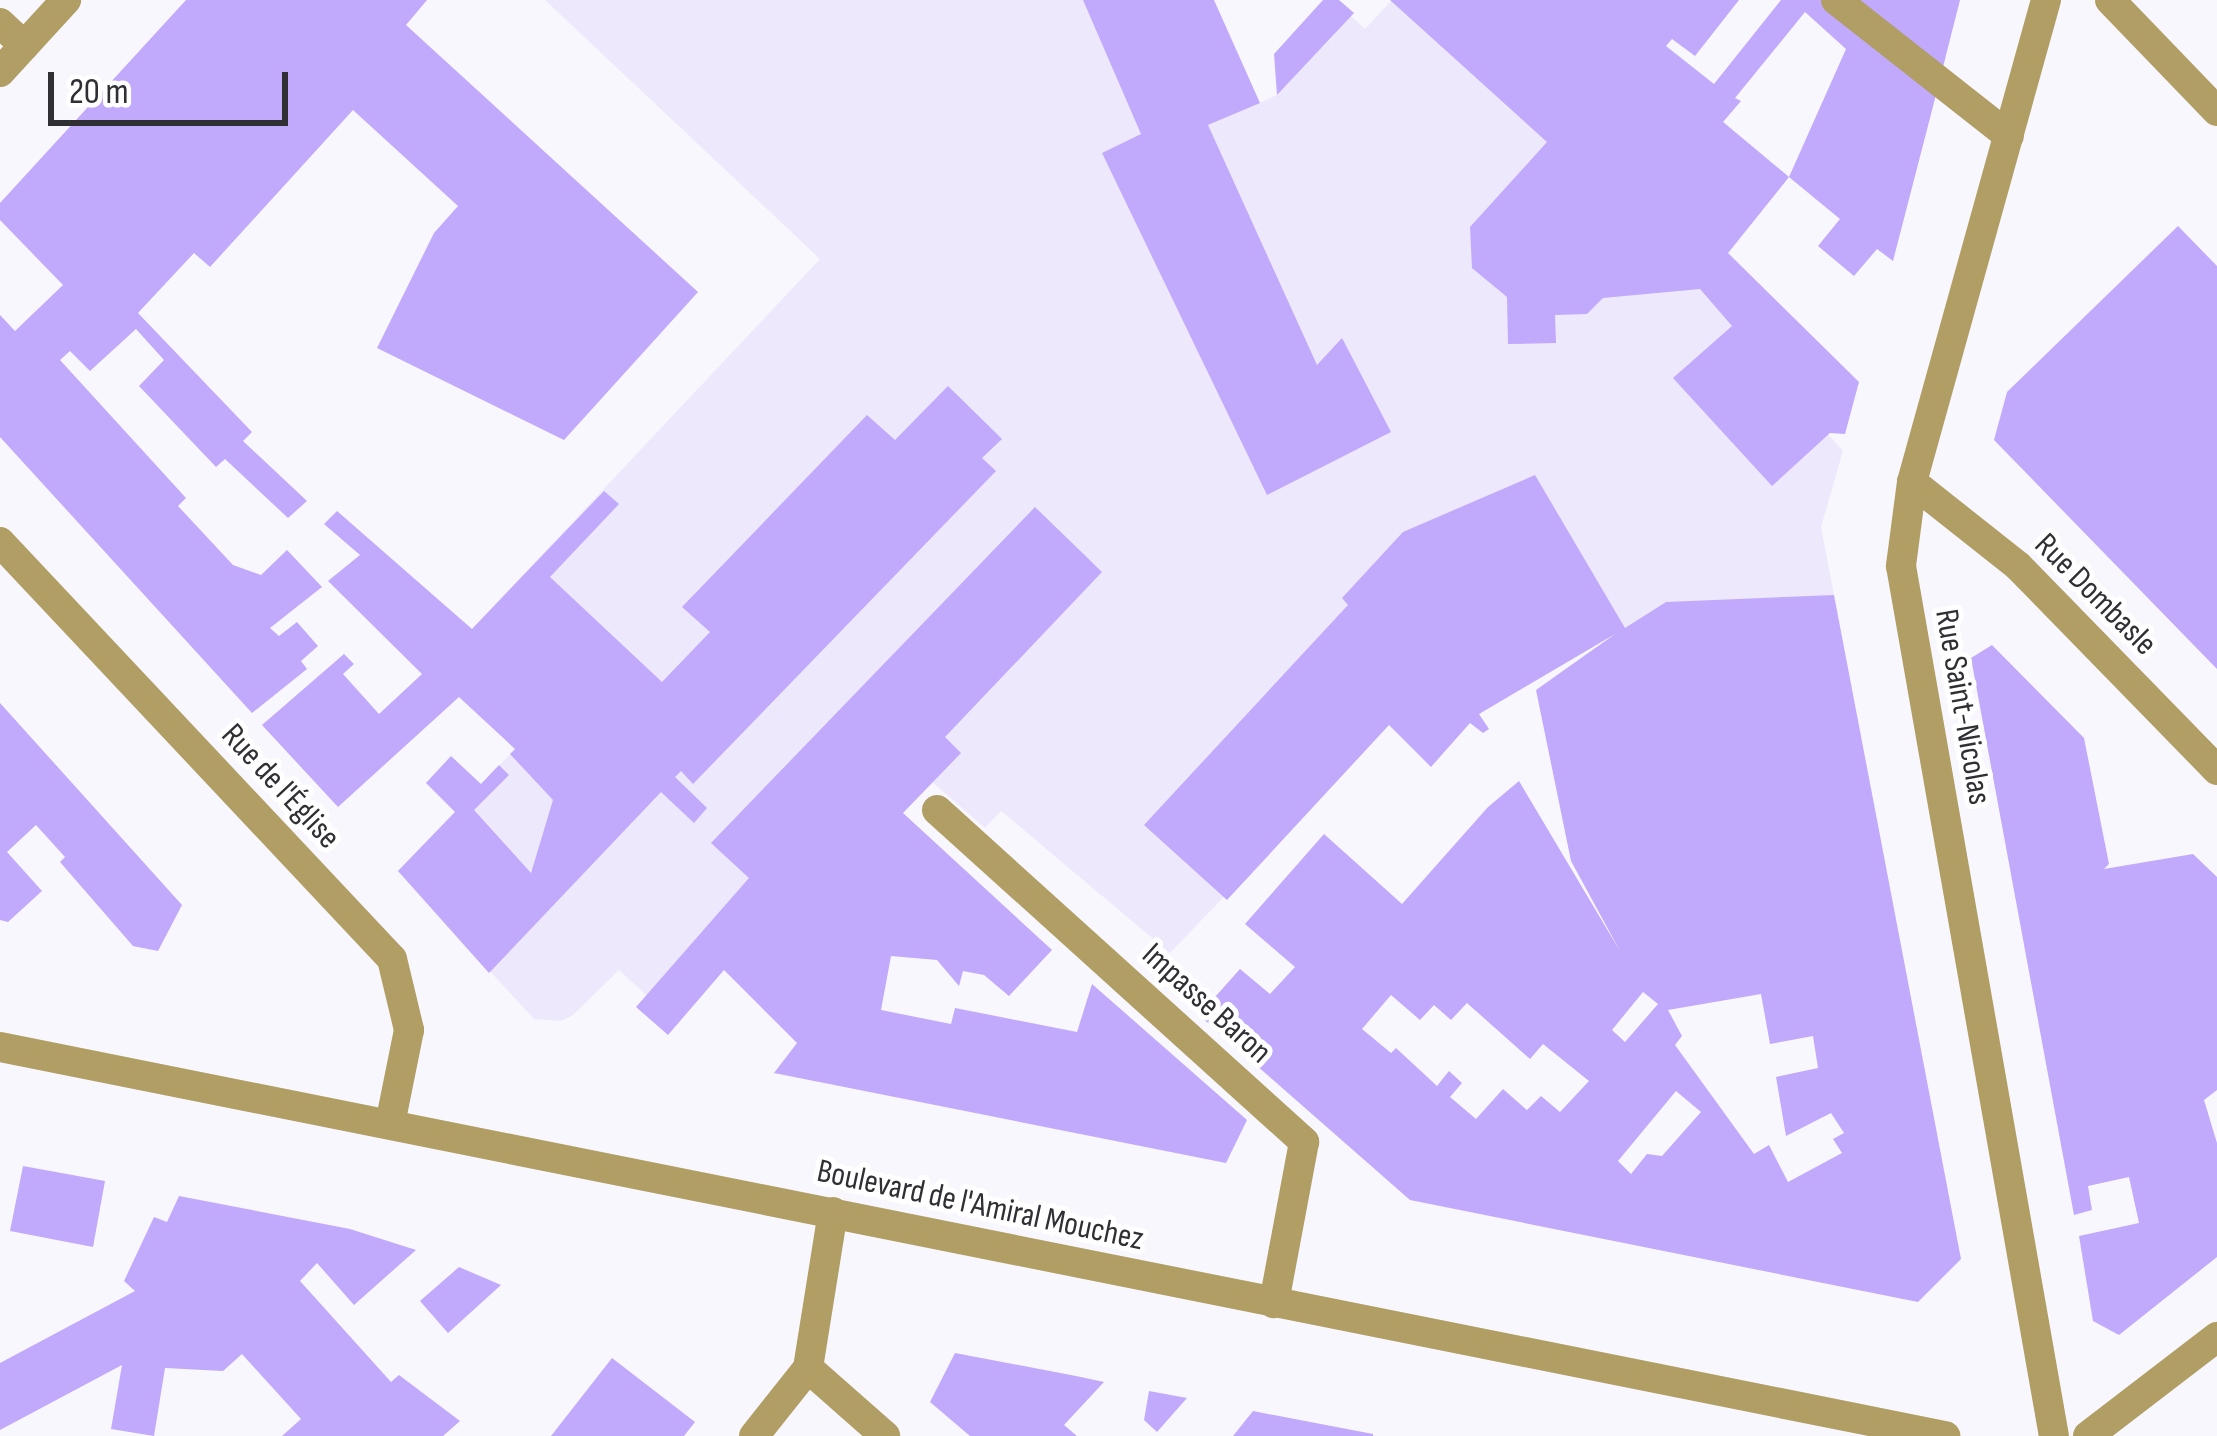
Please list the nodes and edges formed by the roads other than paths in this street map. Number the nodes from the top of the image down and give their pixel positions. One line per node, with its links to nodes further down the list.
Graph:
1 (66, 0): 6 (street)
2 (1836, 0): 9 (street)
3 (2046, 0): 9 (street, Rue Saint-Nicolas)
4 (2110, 0): 8 (street)
5 (0, 23): 6 (street)
6 (25, 45): 7 (street)
7 (0, 72)
8 (2217, 111)
9 (2009, 136): 10 (street, Rue Saint-Nicolas)
10 (1912, 482): 12 (street, Rue Dombasle); 23 (street, Rue Saint-Nicolas)
11 (0, 542): 15 (street, Rue de l'Église)
12 (2217, 770)
13 (937, 810): 17 (street, Impasse Baron)
14 (0, 1047): 15 (street, Boulevard de l'Amiral Mouchez)
15 (390, 1124): 16 (street, Boulevard de l'Amiral Mouchez)
16 (833, 1212): 17 (street, Boulevard de l'Amiral Mouchez); 19 (street)
17 (1274, 1303): 22 (street, Boulevard de l'Amiral Mouchez)
18 (2217, 1337): 24 (street)
19 (808, 1368): 20 (street); 21 (street)
20 (754, 1436)
21 (885, 1436)
22 (1945, 1436)
23 (2054, 1436)
24 (2088, 1436)

